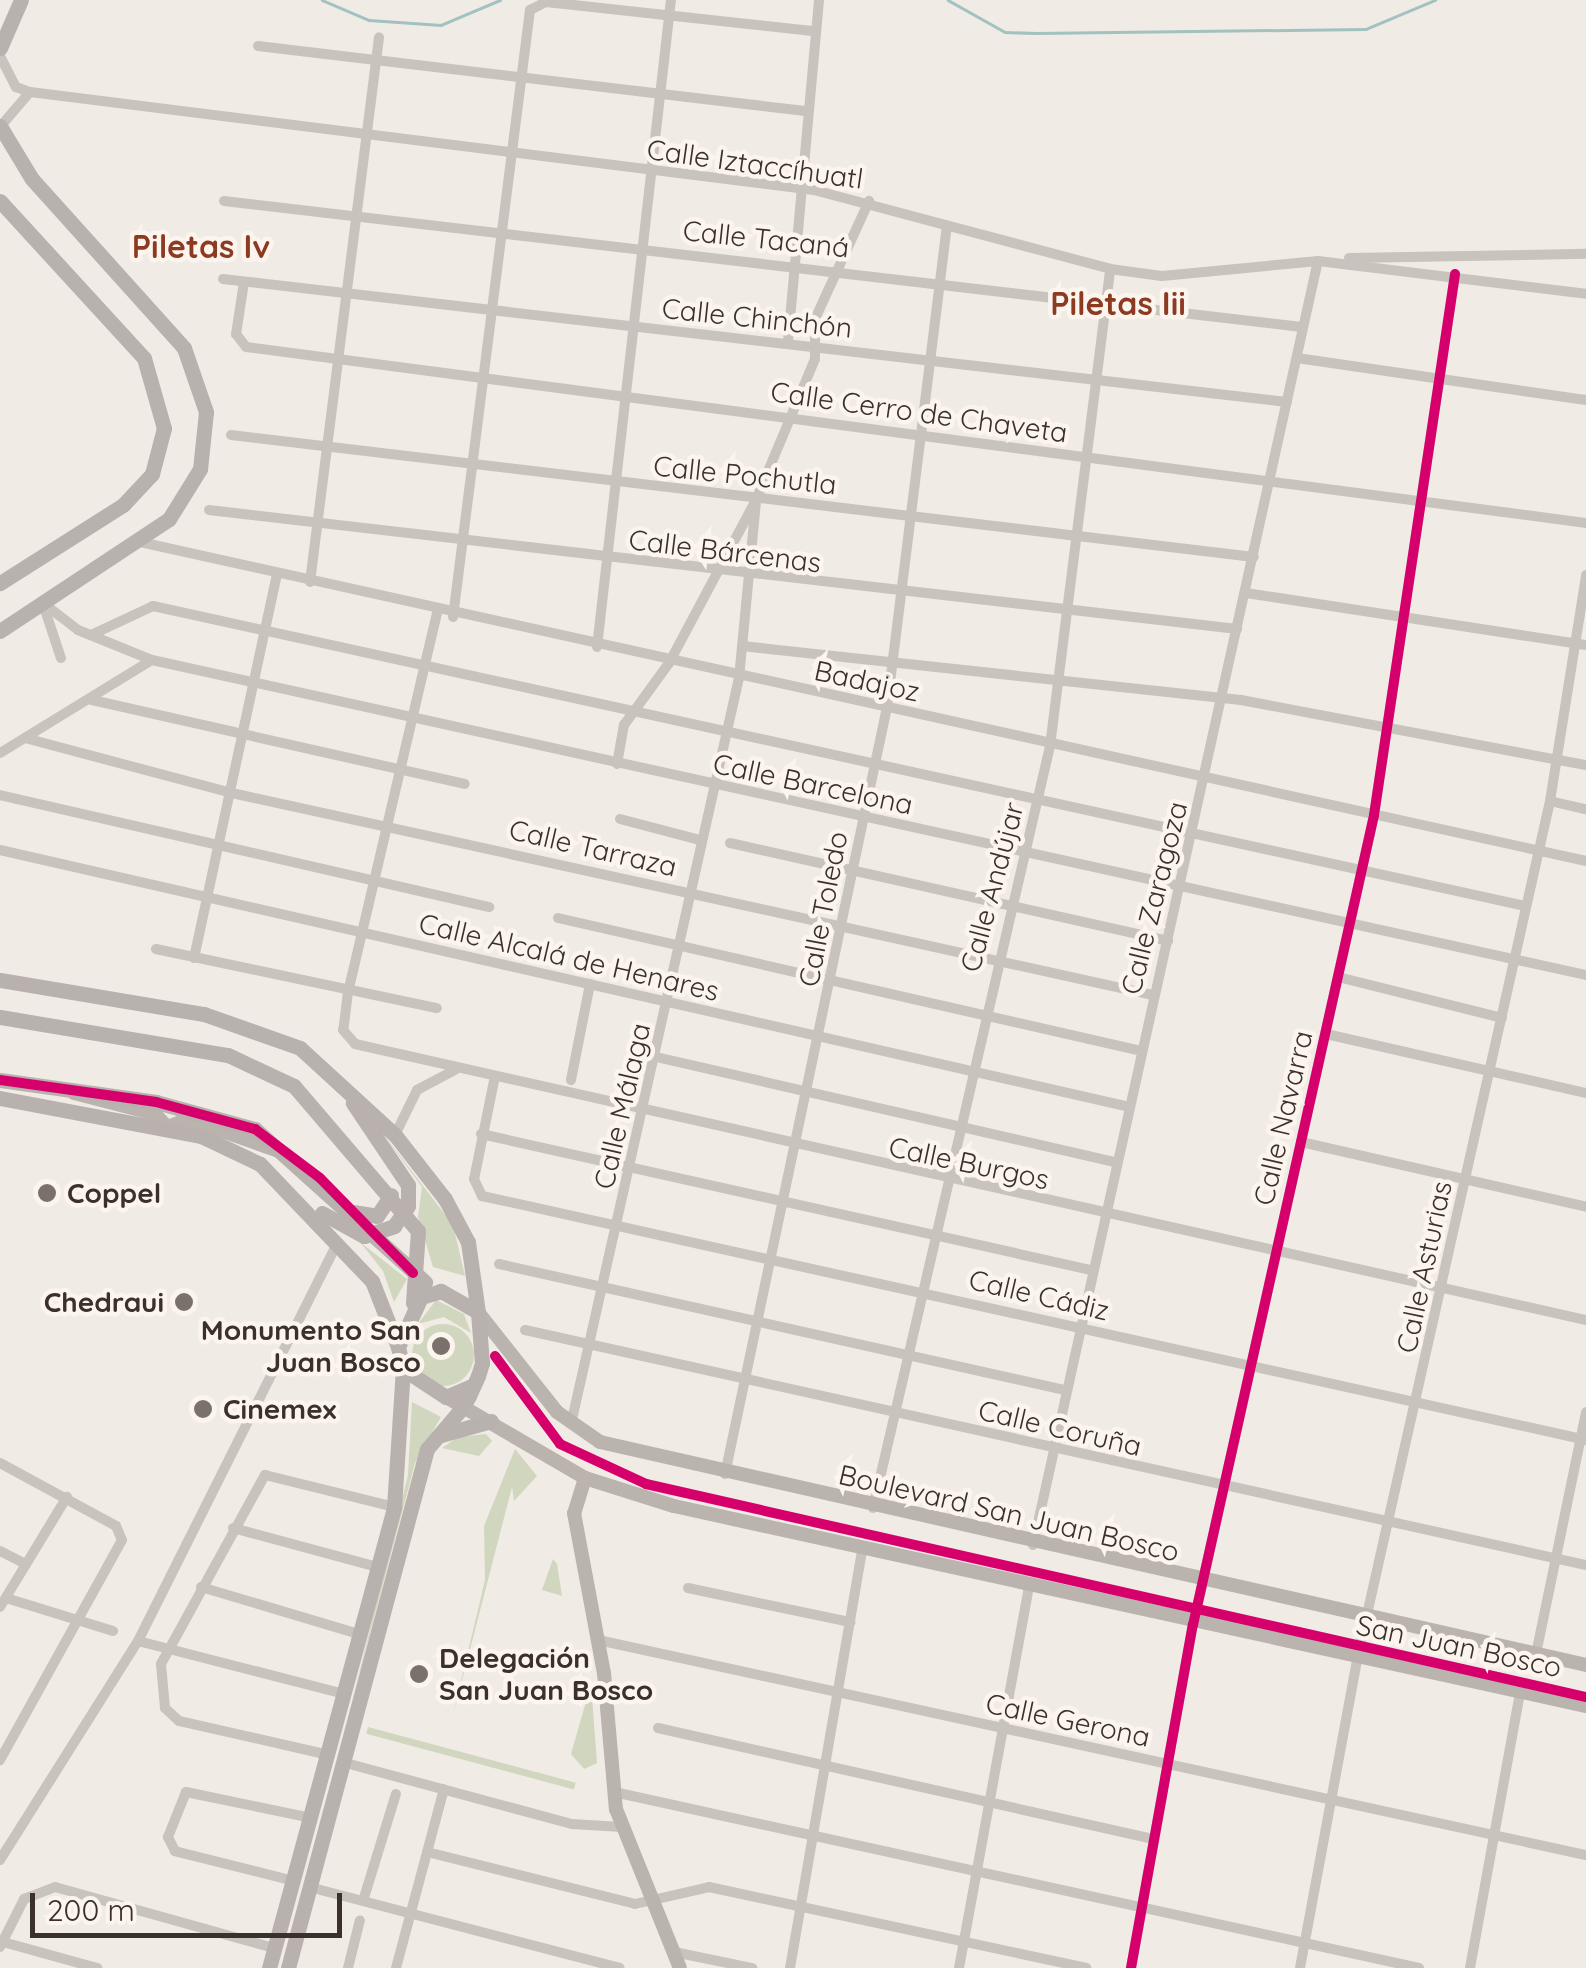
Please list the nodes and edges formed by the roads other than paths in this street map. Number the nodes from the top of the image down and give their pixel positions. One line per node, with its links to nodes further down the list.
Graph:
1 (21, 0): 8 (main road)
2 (671, 0): 4 (street)
3 (819, 0): 5 (street)
4 (669, 16): 5 (street); 11 (street); 13 (street)
5 (814, 31): 14 (street)
6 (379, 37): 10 (street)
7 (258, 46): 10 (street)
8 (0, 48)
9 (0, 56): 12 (street)
10 (376, 60): 11 (street); 16 (street)
11 (519, 78): 13 (street); 17 (street)
12 (30, 92): 15 (street); 16 (street, Calle Iztaccíhuatl)
13 (660, 93): 14 (street); 18 (street)
14 (805, 111): 19 (street)
15 (0, 127): 68 (main road)
16 (366, 137): 17 (street, Calle Iztaccíhuatl); 23 (street)
17 (508, 154): 18 (street, Calle Iztaccíhuatl); 25 (street)
18 (652, 172): 19 (street, Calle Iztaccíhuatl); 26 (street)
19 (796, 188): 22 (street, Calle Iztaccíhuatl); 29 (street)
20 (0, 201): 77 (main road)
21 (224, 201): 23 (street, Calle Tacaná)
22 (869, 201): 24 (street, Calle Iztaccíhuatl); 30 (street)
23 (357, 215): 25 (street, Calle Tacaná); 36 (street)
24 (947, 227): 31 (street, Calle Iztaccíhuatl); 35 (street, Calle Toledo)
25 (498, 232): 26 (street, Calle Tacaná); 39 (street)
26 (642, 249): 29 (street, Calle Tacaná); 40 (street)
27 (1586, 254): 28 (street)
28 (1318, 261): 31 (street, Calle Iztaccíhuatl); 32 (street, Calle Iztaccíhuatl); 41 (street, Calle Zaragoza)
29 (788, 265): 30 (street, Calle Tacaná); 42 (street)
30 (844, 268): 35 (street, Calle Tacaná); 43 (street)
31 (1110, 269): 38 (street, Calle Andújar)
32 (1455, 274): 37 (street, Calle Iztaccíhuatl); 48 (street, Calle Navarra)
33 (222, 279): 34 (street, Calle Chinchón)
34 (244, 282): 36 (street, Calle Chinchón); 44 (street, Calle Cerro de Chaveta)
35 (940, 286): 38 (street, Calle Tacaná); 46 (street, Calle Toledo)
36 (349, 292): 39 (street, Calle Chinchón); 44 (street)
37 (1586, 294)
38 (1105, 306): 41 (street, Calle Tacaná); 49 (street, Calle Andújar)
39 (489, 310): 40 (street, Calle Chinchón); 47 (street)
40 (635, 327): 42 (street, Calle Chinchón); 50 (street)
41 (1302, 327): 45 (street, Calle Zaragoza)
42 (788, 342): 43 (street, Calle Chinchón)
43 (816, 347): 46 (street, Calle Chinchón); 53 (street)
44 (340, 358): 47 (street, Calle Cerro de Chaveta); 56 (street)
45 (1298, 358): 48 (street); 52 (street, Calle Zaragoza)
46 (931, 360): 49 (street, Calle Chinchón); 55 (street, Calle Toledo)
47 (481, 376): 50 (street, Calle Cerro de Chaveta); 58 (street)
48 (1441, 380): 51 (street); 62 (street, Calle Navarra)
49 (1098, 381): 52 (street, Calle Chinchón); 57 (street, Calle Andújar)
50 (626, 394): 53 (street, Calle Cerro de Chaveta); 60 (street)
51 (1586, 400)
52 (1287, 402): 59 (street, Calle Zaragoza)
53 (790, 422): 55 (street, Calle Cerro de Chaveta); 61 (street)
54 (231, 435): 56 (street, Calle Pochutla)
55 (920, 438): 57 (street, Calle Cerro de Chaveta); 64 (street, Calle Toledo)
56 (328, 446): 58 (street, Calle Pochutla); 65 (street)
57 (1090, 458): 59 (street, Calle Cerro de Chaveta); 67 (street, Calle Andújar)
58 (470, 464): 60 (street, Calle Pochutla); 69 (street)
59 (1271, 478): 62 (street, Calle Cerro de Chaveta); 70 (street, Calle Zaragoza)
60 (617, 483): 61 (street, Calle Pochutla); 71 (street)
61 (756, 500): 64 (street, Calle Pochutla); 72 (street); 75 (street, Calle Málaga)
62 (1425, 502): 66 (street, Calle Cerro de Chaveta); 84 (street, Calle Navarra)
63 (209, 510): 65 (street, Calle Bárcenas)
64 (912, 516): 67 (street, Calle Pochutla); 78 (street, Calle Toledo)
65 (319, 522): 69 (street, Calle Bárcenas); 76 (street)
66 (1586, 523)
67 (1081, 536): 70 (street, Calle Pochutla); 81 (street, Calle Andújar)
68 (140, 542): 73 (street, Badajoz); 80 (main road)
69 (461, 542): 71 (street, Calle Bárcenas); 83 (street)
70 (1254, 557): 79 (street, Calle Zaragoza)
71 (607, 560): 72 (street, Calle Bárcenas); 91 (street)
72 (716, 574): 75 (street, Calle Bárcenas); 94 (street)
73 (277, 575): 76 (street, Badajoz); 85 (street)
74 (1586, 575): 89 (street, Calle Asturias)
75 (750, 577): 78 (street, Calle Bárcenas); 90 (street, Calle Málaga)
76 (310, 582): 82 (street, Badajoz)
77 (0, 583)
78 (903, 593): 81 (street, Calle Bárcenas); 96 (street, Calle Toledo)
79 (1246, 593): 84 (street); 86 (street, Calle Zaragoza)
80 (43, 603): 87 (main road); 88 (street, Calle Barcelona); 92 (street)
81 (1072, 611): 86 (street, Calle Bárcenas); 99 (street, Calle Andújar)
82 (436, 613): 83 (street, Badajoz); 95 (street)
83 (454, 617): 91 (street, Badajoz)
84 (1406, 622): 89 (street); 106 (street, Calle Navarra)
85 (267, 628): 88 (street); 95 (street); 98 (street)
86 (1237, 629): 100 (street, Calle Zaragoza)
87 (0, 631)
88 (92, 636): 93 (street, Calle Barcelona)
89 (1581, 644): 111 (street, Calle Asturias)
90 (742, 646): 96 (street); 97 (street, Calle Málaga)
91 (597, 647): 94 (street, Badajoz)
92 (61, 658)
93 (152, 660): 98 (street, Calle Barcelona); 101 (street)
94 (669, 663): 97 (street, Badajoz); 103 (street)
95 (422, 665): 103 (street); 104 (street)
96 (894, 666): 99 (street); 102 (street, Calle Toledo)
97 (739, 678): 102 (street, Badajoz); 105 (street, Calle Málaga)
98 (255, 682): 104 (street, Calle Barcelona); 107 (street)
99 (1061, 683): 100 (street); 109 (street, Calle Andújar)
100 (1222, 698): 106 (street); 116 (street, Calle Zaragoza)
101 (92, 700): 107 (street); 108 (street)
102 (887, 707): 109 (street, Badajoz); 112 (street, Calle Toledo)
103 (636, 710): 105 (street); 113 (street)
104 (408, 718): 113 (street, Calle Barcelona); 115 (street)
105 (728, 732): 112 (street); 118 (street, Calle Málaga)
106 (1387, 734): 111 (street); 124 (street, Calle Navarra)
107 (244, 737): 115 (street); 119 (street)
108 (25, 738): 110 (street); 119 (street, Calle Tarraza)
109 (1050, 746): 116 (street, Badajoz); 121 (street, Calle Andújar)
110 (2, 747)
111 (1558, 761): 114 (street); 122 (street, Calle Asturias)
112 (875, 763): 121 (street); 125 (street, Calle Toledo)
113 (617, 764): 118 (street, Calle Barcelona)
114 (1586, 765)
115 (396, 770): 117 (street); 127 (street)
116 (1206, 778): 124 (street, Badajoz); 128 (street, Calle Zaragoza)
117 (465, 784)
118 (714, 786): 125 (street, Calle Barcelona); 129 (street, Calle Málaga)
119 (232, 793): 127 (street, Calle Tarraza); 132 (street)
120 (0, 795): 132 (street)
121 (1039, 800): 128 (street); 133 (street, Calle Andújar)
122 (1550, 801): 123 (street); 134 (street, Calle Asturias)
123 (1586, 809)
124 (1374, 815): 134 (street, Badajoz); 136 (street, Calle Navarra)
125 (863, 817): 133 (street, Calle Barcelona); 137 (street, Calle Toledo)
126 (620, 820): 129 (street)
127 (384, 826): 138 (street); 140 (street, Calle Tarraza)
128 (1195, 833): 136 (street); 139 (street, Calle Zaragoza)
129 (700, 840): 140 (street, Calle Málaga)
130 (730, 843): 137 (street)
131 (0, 850): 141 (street, Calle Alcalá de Henares)
132 (220, 850): 138 (street); 141 (street)
133 (1023, 852): 139 (street, Calle Barcelona); 142 (street, Calle Andújar)
134 (1538, 852): 135 (street, Badajoz); 143 (street, Calle Asturias)
135 (1586, 861)
136 (1361, 869): 143 (street); 146 (street, Calle Navarra)
137 (852, 871): 142 (street); 147 (street, Calle Toledo)
138 (370, 880): 144 (street); 148 (street)
139 (1182, 887): 146 (street, Calle Barcelona); 149 (street, Calle Zaragoza)
140 (690, 893): 147 (street, Calle Tarraza); 151 (street, Calle Málaga)
141 (208, 901): 148 (street, Calle Alcalá de Henares); 152 (street)
142 (1006, 906): 149 (street); 154 (street, Calle Andújar)
143 (1524, 906): 153 (street, Calle Asturias)
144 (489, 907)
145 (558, 918): 151 (street)
146 (1350, 924): 153 (street, Calle Barcelona); 156 (street, Calle Navarra)
147 (843, 926): 154 (street, Calle Tarraza); 158 (street, Calle Toledo)
148 (360, 934): 159 (street, Calle Alcalá de Henares); 160 (street)
149 (1168, 942): 161 (street, Calle Zaragoza)
150 (156, 949): 152 (street)
151 (679, 949): 158 (street); 162 (street, Calle Málaga)
152 (194, 958): 160 (street)
153 (1514, 960): 155 (street, Calle Barcelona); 166 (street, Calle Asturias)
154 (994, 962): 161 (street, Calle Tarraza); 164 (street, Calle Andújar)
155 (1586, 975)
156 (1338, 976): 166 (street); 168 (street, Calle Navarra)
157 (0, 980): 179 (main road)
158 (833, 982): 164 (street); 167 (street, Calle Toledo)
159 (590, 984): 162 (street, Calle Alcalá de Henares); 177 (street)
160 (348, 992): 163 (street); 171 (street, Calle Burgos)
161 (1153, 995): 169 (street, Calle Zaragoza)
162 (668, 1004): 167 (street, Calle Alcalá de Henares); 170 (street, Calle Málaga)
163 (437, 1008)
164 (982, 1016): 169 (street); 173 (street, Calle Andújar)
165 (0, 1017): 197 (main road)
166 (1502, 1018): 174 (street, Calle Asturias)
167 (821, 1034): 173 (street, Calle Alcalá de Henares); 181 (street, Calle Toledo)
168 (1326, 1034): 174 (street); 190 (street, Calle Navarra)
169 (1141, 1051): 184 (street, Calle Zaragoza)
170 (656, 1056): 181 (street); 185 (street, Calle Málaga)
171 (418, 1061): 172 (street, Calle Burgos); 178 (street)
172 (456, 1070): 176 (street, Calle Burgos); 178 (street)
173 (972, 1072): 184 (street, Calle Alcalá de Henares); 186 (street, Calle Andújar)
174 (1490, 1072): 182 (street); 196 (street, Calle Asturias)
175 (0, 1080): 180 (main road)
176 (494, 1080): 185 (street, Calle Burgos); 188 (street)
177 (571, 1080)
178 (424, 1084): 189 (street)
179 (344, 1085): 189 (main road); 202 (main road)
180 (70, 1089): 187 (street); 192 (main road)
181 (808, 1092): 186 (street); 191 (street, Calle Toledo)
182 (1586, 1093)
183 (0, 1098): 187 (main road)
184 (1128, 1106): 193 (street, Calle Zaragoza)
185 (643, 1115): 191 (street, Calle Burgos); 194 (street, Calle Málaga)
186 (958, 1127): 193 (street); 195 (street, Calle Andújar)
187 (167, 1128): 192 (street); 199 (main road)
188 (481, 1134): 194 (street); 204 (street, Calle Cádiz)
189 (394, 1135): 218 (main road)
190 (1301, 1142): 196 (street); 208 (street, Calle Navarra)
191 (796, 1148): 195 (street, Calle Burgos); 198 (street, Calle Toledo)
192 (294, 1156): 201 (main road)
193 (1116, 1162): 203 (street, Calle Zaragoza)
194 (630, 1170): 198 (street); 204 (street, Calle Málaga)
195 (947, 1180): 203 (street, Calle Burgos); 206 (street, Calle Andújar)
196 (1466, 1180): 200 (street); 214 (street, Calle Asturias)
197 (391, 1195): 201 (main road); 202 (main road)
198 (782, 1200): 206 (street); 209 (street, Calle Toledo)
199 (305, 1204): 205 (main road); 207 (main road)
200 (1586, 1207)
201 (349, 1210): 205 (main road)
202 (406, 1214): 205 (main road); 212 (main road)
203 (1104, 1216): 208 (street, Calle Burgos); 211 (street, Calle Zaragoza)
204 (619, 1226): 209 (street, Calle Cádiz); 213 (street, Calle Málaga)
205 (373, 1235): 212 (main road)
206 (935, 1236): 211 (street); 216 (street, Calle Andújar)
207 (338, 1242): 224 (main road); 271 (street)
208 (1274, 1255): 214 (street, Calle Burgos); 226 (street, Calle Navarra)
209 (770, 1258): 216 (street, Calle Cádiz); 220 (street, Calle Toledo)
210 (499, 1264): 213 (street)
211 (1091, 1270): 221 (street, Calle Zaragoza)
212 (420, 1279): 215 (main road); 217 (main road)
213 (604, 1287): 220 (street); 223 (street, Calle Málaga)
214 (1443, 1290): 219 (street, Calle Burgos); 232 (street, Calle Asturias)
215 (442, 1292): 217 (main road); 218 (main road)
216 (922, 1292): 221 (street, Calle Cádiz); 225 (street, Calle Andújar)
217 (412, 1306): 224 (main road)
218 (478, 1312): 229 (main road); 237 (street, Boulevard San Juan Bosco)
219 (1586, 1320)
220 (757, 1322): 225 (street); 228 (street, Calle Toledo)
221 (1079, 1326): 226 (street, Calle Cádiz); 230 (street, Calle Zaragoza)
222 (525, 1330): 223 (street, Calle Coruña)
223 (590, 1345): 228 (street, Calle Coruña); 237 (street, Calle Málaga)
224 (398, 1347): 227 (main road)
225 (907, 1355): 230 (street); 234 (street, Calle Andújar)
226 (1250, 1368): 232 (street, Calle Cádiz); 245 (street, Calle Navarra)
227 (403, 1370): 231 (main road); 247 (main road)
228 (744, 1380): 234 (street, Calle Coruña); 243 (street, Calle Toledo)
229 (474, 1385): 231 (main road); 233 (main road)
230 (1065, 1390): 240 (street, Calle Zaragoza)
231 (446, 1397): 233 (street)
232 (1418, 1402): 239 (street, Calle Cádiz); 250 (street, Calle Asturias)
233 (462, 1408): 236 (street); 238 (main road)
234 (894, 1412): 240 (street, Calle Coruña); 248 (street, Calle Andújar)
235 (1586, 1412): 239 (street)
236 (491, 1421): 238 (main road); 242 (street)
237 (572, 1424): 243 (street, Boulevard San Juan Bosco)
238 (433, 1439): 282 (main road)
239 (1583, 1439): 255 (street)
240 (1052, 1450): 245 (street, Calle Coruña); 252 (street, Calle Zaragoza)
241 (0, 1463): 246 (street)
242 (562, 1464): 244 (street); 249 (street)
243 (725, 1475): 248 (street, Boulevard San Juan Bosco)
244 (585, 1478): 249 (street); 253 (street)
245 (1225, 1489): 250 (street, Calle Coruña); 259 (street, Calle Navarra)
246 (66, 1497): 256 (street); 265 (street)
247 (394, 1507): 251 (street); 258 (main road)
248 (873, 1508): 252 (street, Boulevard San Juan Bosco)
249 (574, 1513): 270 (street)
250 (1390, 1523): 255 (street, Calle Coruña); 264 (street, Calle Asturias)
251 (232, 1528): 258 (street); 260 (street)
252 (1033, 1546): 259 (street, Boulevard San Juan Bosco)
253 (862, 1550): 262 (street); 266 (street)
254 (0, 1551): 256 (street)
255 (1555, 1558): 257 (street, Calle Coruña); 273 (street)
256 (26, 1564): 263 (street)
257 (1586, 1565)
258 (378, 1567): 269 (main road)
259 (1204, 1582): 264 (street, Boulevard San Juan Bosco); 267 (street, Calle Navarra)
260 (200, 1587): 269 (street); 272 (street)
261 (688, 1588): 266 (street)
262 (1030, 1588): 267 (street); 281 (street)
263 (3, 1603): 265 (street)
264 (1366, 1618): 273 (street, Boulevard San Juan Bosco); 274 (street, Calle Asturias)
265 (78, 1622): 268 (street); 283 (street)
266 (850, 1622): 277 (street)
267 (1192, 1625): 274 (street); 285 (street, Calle Navarra)
268 (113, 1631)
269 (359, 1634): 276 (main road)
270 (598, 1640): 277 (street, Calle Gerona); 287 (street)
271 (138, 1641): 272 (street); 298 (street)
272 (168, 1647): 276 (street); 282 (street)
273 (1536, 1654): 275 (street, Boulevard San Juan Bosco)
274 (1357, 1659): 278 (street); 289 (street, Calle Asturias)
275 (1586, 1665)
276 (345, 1694): 282 (main road)
277 (837, 1694): 281 (street, Calle Gerona); 284 (street)
278 (1520, 1694): 279 (street); 294 (street)
279 (1586, 1706)
280 (658, 1728): 284 (street)
281 (1002, 1728): 285 (street, Calle Gerona); 290 (street)
282 (336, 1759): 286 (street); 291 (main road); 300 (main road)
283 (0, 1760)
284 (826, 1764): 290 (street); 293 (street)
285 (1166, 1764): 289 (street, Calle Gerona); 295 (street, Calle Navarra)
286 (444, 1789): 292 (street); 296 (street)
287 (614, 1792): 292 (street); 293 (street)
288 (396, 1794): 301 (street)
289 (1332, 1800): 294 (street, Calle Gerona); 308 (street, Calle Asturias)
290 (990, 1801): 295 (street); 299 (street)
291 (312, 1818): 300 (main road); 300 (street)
292 (622, 1827): 302 (street)
293 (813, 1834): 299 (street); 304 (street)
294 (1495, 1834): 297 (street, Calle Gerona); 326 (street)
295 (1153, 1839): 303 (street, Calle Navarra)
296 (427, 1852): 302 (street); 305 (street)
297 (1586, 1854)
298 (0, 1860)
299 (977, 1870): 303 (street); 307 (street)
300 (303, 1884): 301 (street); 310 (main road); 314 (main road)
301 (362, 1902): 305 (street)
302 (652, 1904): 304 (street); 311 (street)
303 (1142, 1905): 308 (street); 323 (street, Calle Navarra)
304 (800, 1906): 307 (street); 320 (street)
305 (410, 1913): 316 (street); 317 (street)
306 (360, 1920): 315 (street)
307 (964, 1940): 321 (street); 322 (street)
308 (1304, 1942): 324 (street, Calle Asturias); 325 (street)
309 (2, 1945): 310 (street); 312 (street)
310 (274, 1948): 313 (main road)
311 (674, 1952): 318 (street); 319 (street)
312 (97, 1968)
313 (269, 1968)
314 (288, 1968)
315 (348, 1968)
316 (396, 1968)
317 (620, 1968)
318 (680, 1968)
319 (752, 1968)
320 (790, 1968)
321 (959, 1968)
322 (1086, 1968)
323 (1131, 1968)
324 (1300, 1968)
325 (1419, 1968)
326 (1470, 1968)

